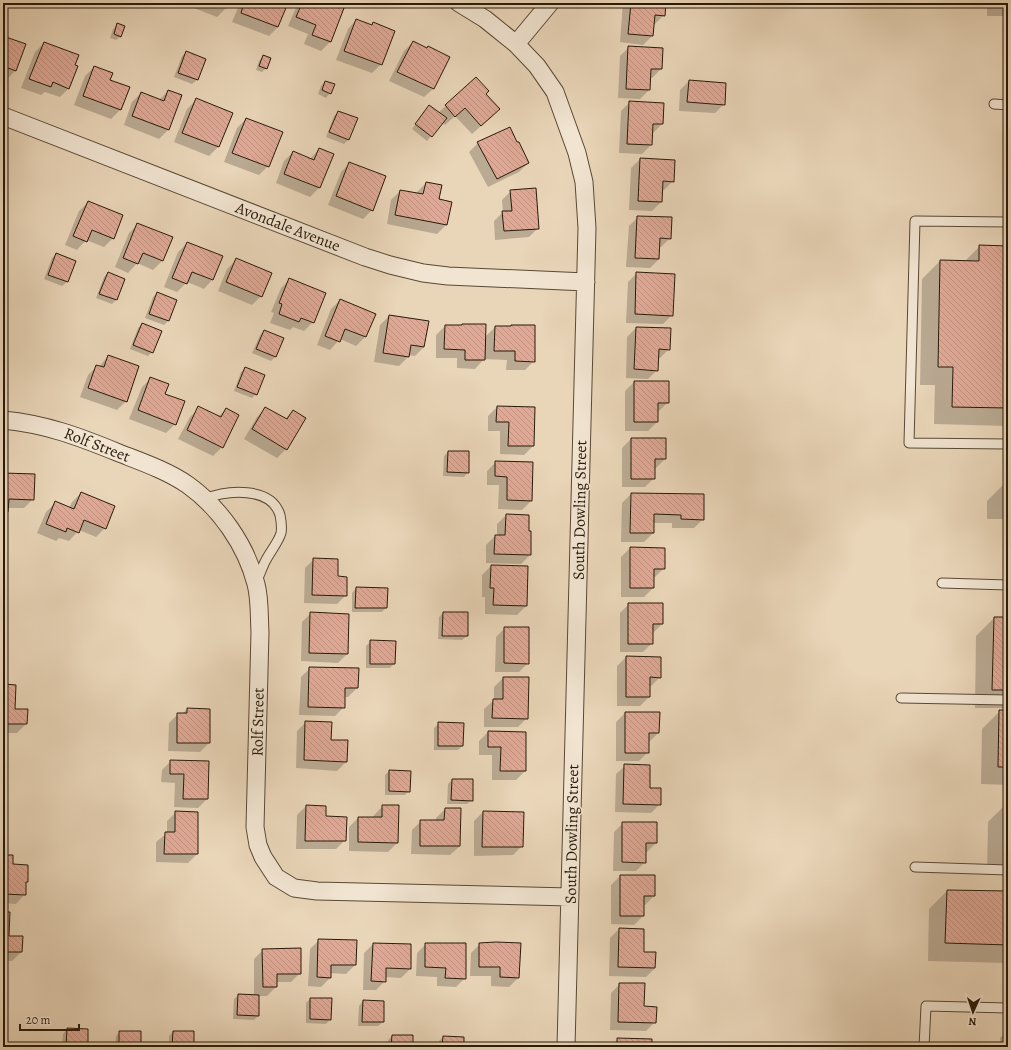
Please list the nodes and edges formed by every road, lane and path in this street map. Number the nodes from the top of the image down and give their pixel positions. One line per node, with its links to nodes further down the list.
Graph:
1 (459, 3): 3 (street, South Dowling Street)
2 (550, 3): 3 (street)
3 (516, 44): 8 (street, South Dowling Street)
4 (994, 104): 5 (lane)
5 (1008, 105)
6 (3, 116): 8 (street, Avondale Avenue)
7 (1008, 222): 10 (lane)
8 (586, 282): 19 (street, South Dowling Street)
9 (3, 420): 11 (street, Rolf Street)
10 (1008, 444)
11 (205, 499): 13 (street, Rolf Street); 13 (lane)
12 (942, 583): 14 (lane)
13 (256, 584): 19 (street, Rolf Street)
14 (1008, 585)
15 (901, 698): 16 (lane)
16 (1008, 700)
17 (915, 867): 18 (lane)
18 (1008, 870)
19 (570, 897): 21 (street, South Dowling Street)
20 (1008, 1008): 22 (lane)
21 (566, 1047)
22 (924, 1047)

